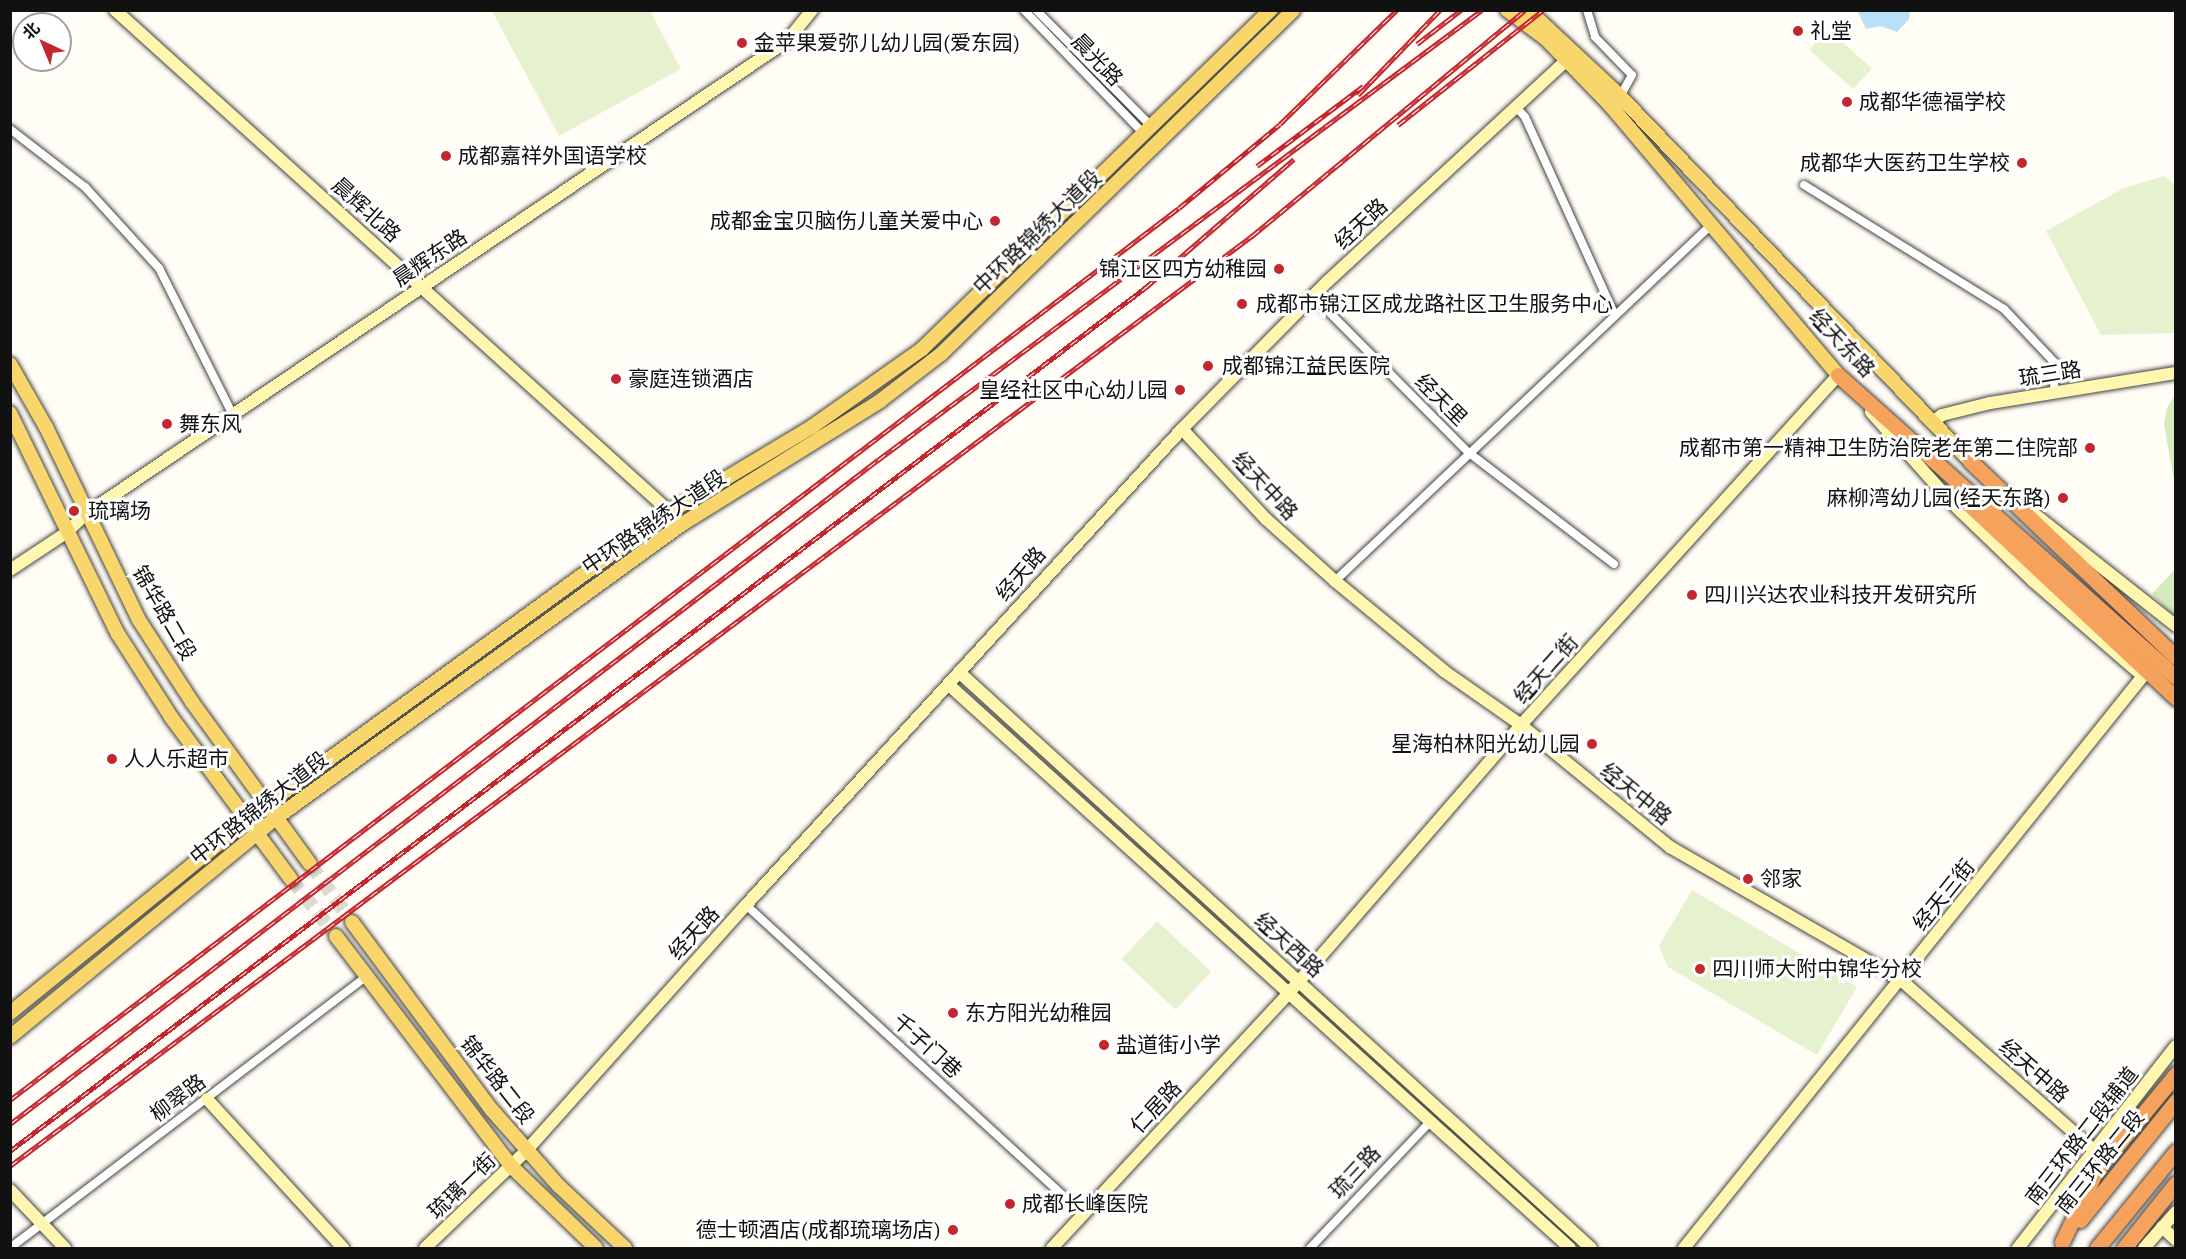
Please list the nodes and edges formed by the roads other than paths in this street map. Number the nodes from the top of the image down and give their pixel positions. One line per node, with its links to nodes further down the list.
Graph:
1 (115, 10): 17 (street, 晨辉北路)
2 (812, 10): 17 (street, 晨辉东路)
3 (1024, 10): 14 (street, 晨光路)
4 (1036, 10): 14 (street, 晨光路)
5 (1271, 10): 14 (main road, 中环路锦绣大道段)
6 (1293, 10): 49 (main road, 中环路锦绣大道段)
7 (1507, 10): 10 (main road, 经天东路)
8 (1528, 10): 10 (main road, 经天东路)
9 (1587, 10): 11 (street)
10 (1571, 56): 11 (main road, 经天东路); 12 (street, 经天路); 16 (main road, 经天东路)
11 (1620, 97): 26 (main road, 经天东路)
12 (1516, 106): 18 (street, 经天路); 19 (street)
13 (10, 129): 25 (street)
14 (1149, 131): 31 (main road, 中环路锦绣大道段)
15 (1804, 185): 23 (street)
16 (1710, 226): 19 (street); 22 (main road, 经天东路)
17 (422, 286): 25 (street, 晨辉东路); 31 (street, 晨辉北路)
18 (1313, 296): 27 (street, 经天路); 29 (street, 经天里)
19 (1615, 315): 29 (street)
20 (10, 364): 32 (main road, 锦华路二段)
21 (2175, 373): 23 (street, 琉三路)
22 (1838, 375): 28 (highway, 经天东路); 42 (street); 47 (street, 经天二街)
23 (2054, 394): 26 (street, 琉三路)
24 (10, 413): 33 (main road)
25 (233, 415): 32 (street, 晨辉东路)
26 (1933, 422): 30 (main road, 经天东路)
27 (1182, 429): 37 (street, 经天中路); 41 (street, 经天路)
28 (1903, 435): 43 (highway, 经天东路); 45 (highway)
29 (1468, 452): 34 (street, 经天里); 37 (street)
30 (1970, 461): 36 (highway, 经天东路); 38 (street)
31 (670, 512): 48 (main road, 中环路锦绣大道段)
32 (87, 513): 33 (street, 晨辉东路); 48 (main road, 锦华路二段)
33 (66, 533): 35 (street, 晨辉东路); 50 (main road)
34 (1614, 564)
35 (10, 570)
36 (2091, 578): 39 (highway); 40 (highway, 经天东路)
37 (1335, 581): 47 (street, 经天中路)
38 (2175, 626)
39 (2175, 645)
40 (2175, 657)
41 (959, 672): 44 (street, 经天路); 58 (street, 经天西路)
42 (2143, 676): 46 (street); 59 (street, 经天三街)
43 (2175, 677)
44 (950, 684): 54 (street, 经天路); 60 (street, 经天西路)
45 (2175, 698)
46 (2175, 704)
47 (1521, 725): 58 (street, 经天二街); 59 (street, 经天中路)
48 (266, 805): 49 (main road, 锦华路二段); 50 (main road, 中环路锦绣大道段)
49 (276, 818): 51 (main road, 中环路锦绣大道段); 52 (main road, 锦华路二段)
50 (246, 822): 51 (main road); 61 (main road, 中环路锦绣大道段)
51 (256, 834): 53 (main road); 62 (main road, 中环路锦绣大道段)
52 (310, 864)
53 (291, 879)
54 (746, 904): 68 (street, 经天路); 75 (street, 千子门巷)
55 (352, 922): 68 (main road, 锦华路二段)
56 (336, 936): 57 (main road, 锦华路二段)
57 (367, 976): 65 (street, 柳翠路); 71 (main road, 锦华路二段)
58 (1300, 980): 60 (street, 经天二街); 90 (street, 经天西路)
59 (1901, 980): 69 (street, 经天中路); 91 (street, 经天三街)
60 (1288, 994): 67 (street, 经天西路); 75 (street, 仁居路)
61 (10, 1013)
62 (10, 1037)
63 (2175, 1046): 69 (street, 南三环路二段辅道)
64 (2175, 1074): 80 (highway)
65 (207, 1099): 76 (street, 柳翠路); 83 (street)
66 (2175, 1101): 80 (highway, 南三环路二段)
67 (1429, 1123): 88 (street, 琉三路); 89 (street, 经天西路)
68 (526, 1151): 71 (street, 琉璃一街); 86 (main road, 锦华路二段)
69 (2096, 1151): 92 (street, 南三环路二段辅道)
70 (2175, 1151): 79 (highway)
71 (512, 1166): 84 (street, 琉璃一街); 85 (main road, 锦华路二段)
72 (2175, 1185): 94 (highway)
73 (10, 1190): 76 (street)
74 (2175, 1212): 77 (street)
75 (1083, 1214): 87 (street, 仁居路)
76 (44, 1223): 81 (street, 柳翠路); 82 (street)
77 (2162, 1227): 78 (street); 95 (street)
78 (2175, 1240)
79 (2104, 1242): 93 (highway)
80 (2060, 1245)
81 (10, 1248)
82 (65, 1248)
83 (343, 1248)
84 (425, 1248)
85 (596, 1248)
86 (625, 1248)
87 (1052, 1248)
88 (1310, 1248)
89 (1570, 1248)
90 (1591, 1248)
91 (1684, 1248)
92 (2018, 1248)
93 (2097, 1248)
94 (2124, 1248)
95 (2144, 1248)

